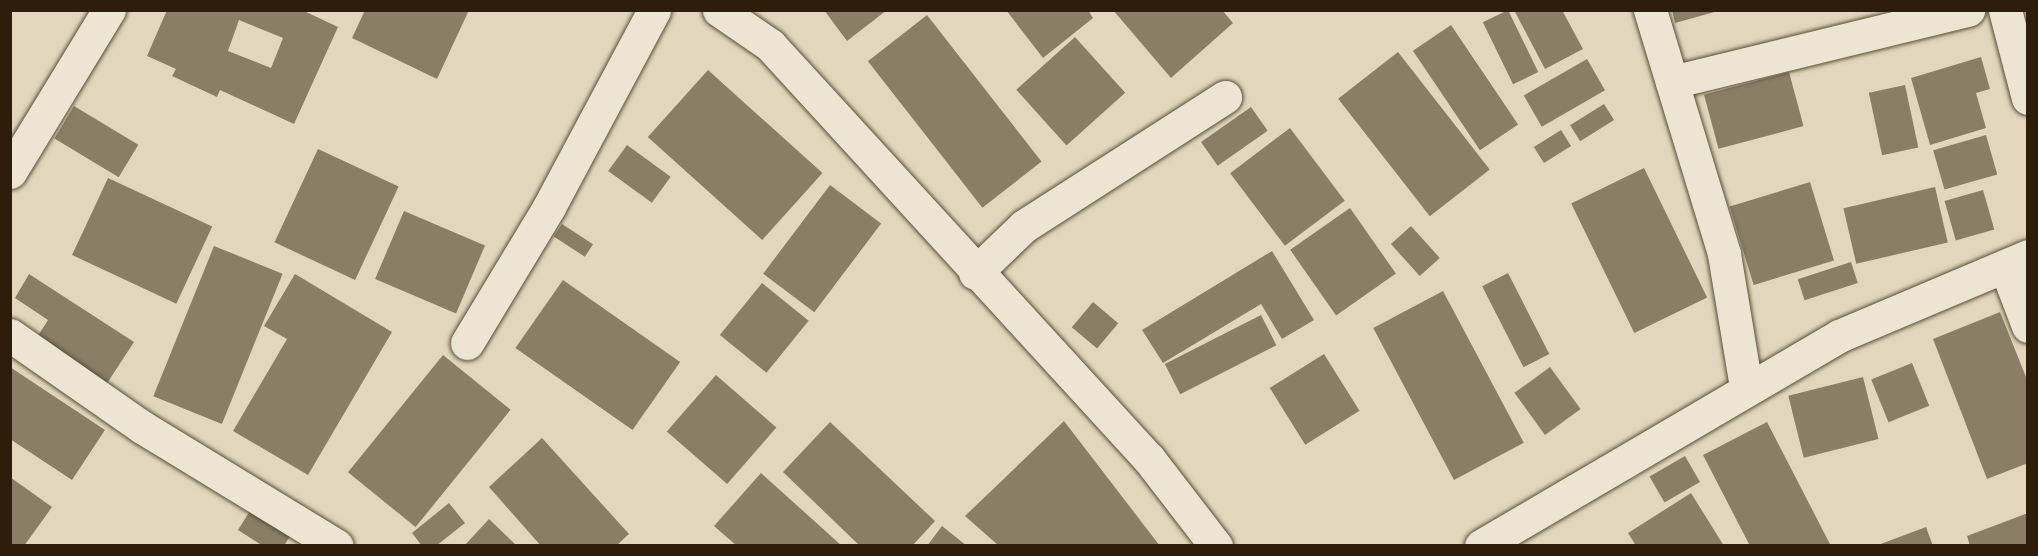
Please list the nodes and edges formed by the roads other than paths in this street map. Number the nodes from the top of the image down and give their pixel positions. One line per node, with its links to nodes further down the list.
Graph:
1 (109, 10): 10 (street)
2 (654, 10): 15 (street)
3 (719, 10): 12 (street)
4 (1650, 10): 7 (street)
5 (1968, 10): 7 (street)
6 (2005, 10): 9 (street)
7 (1672, 82): 16 (street)
8 (1225, 97): 12 (street)
9 (2028, 98)
10 (10, 172)
11 (2017, 262): 13 (street); 16 (street)
12 (975, 273): 18 (street)
13 (2028, 326)
14 (10, 335): 17 (street)
15 (467, 343)
16 (1746, 387): 19 (street)
17 (337, 546)
18 (1216, 546)
19 (1481, 546)

